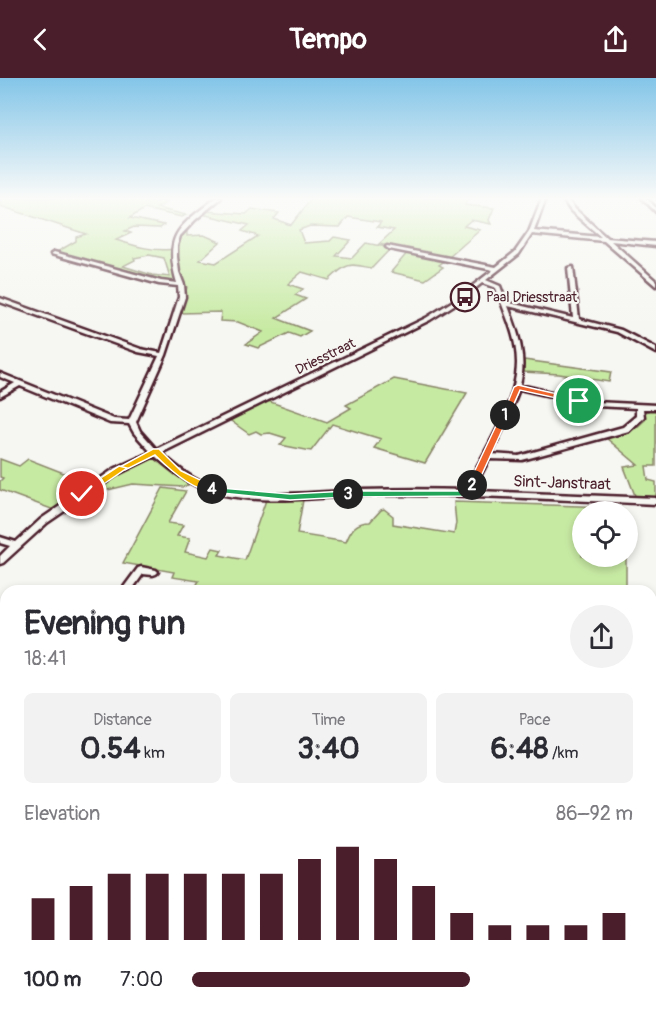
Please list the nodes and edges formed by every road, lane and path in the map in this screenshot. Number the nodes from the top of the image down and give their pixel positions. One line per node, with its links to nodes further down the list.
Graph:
1 (175, 242): 12 (street)
2 (525, 242): 9 (street, Driesstraat)
3 (608, 242): 11 (street)
4 (628, 242): 5 (street)
5 (656, 244)
6 (389, 247): 9 (street)
7 (54, 254): 12 (street)
8 (571, 268): 15 (street)
9 (497, 269): 10 (street, Driesstraat)
10 (482, 281): 14 (street); 25 (street, Driesstraat)
11 (656, 284)
12 (181, 285): 17 (street)
13 (0, 300): 17 (street)
14 (504, 303): 15 (street); 20 (street)
15 (576, 320): 16 (street)
16 (656, 351)
17 (163, 355): 24 (street)
18 (0, 375): 19 (street)
19 (20, 383): 21 (street); 24 (street)
20 (518, 387): 22 (street); 26 (street)
21 (0, 395)
22 (639, 407): 23 (street); 26 (street)
23 (656, 407)
24 (132, 422): 25 (street, Sint-Janstraat)
25 (156, 451): 27 (street, Sint-Janstraat); 30 (street, Driesstraat)
26 (486, 456): 27 (street)
27 (472, 494): 28 (street, Sint-Janstraat)
28 (656, 501)
29 (0, 540): 30 (street)
30 (16, 545): 31 (street, Driesstraat)
31 (0, 561)
32 (153, 572): 33 (street)
33 (130, 585)

